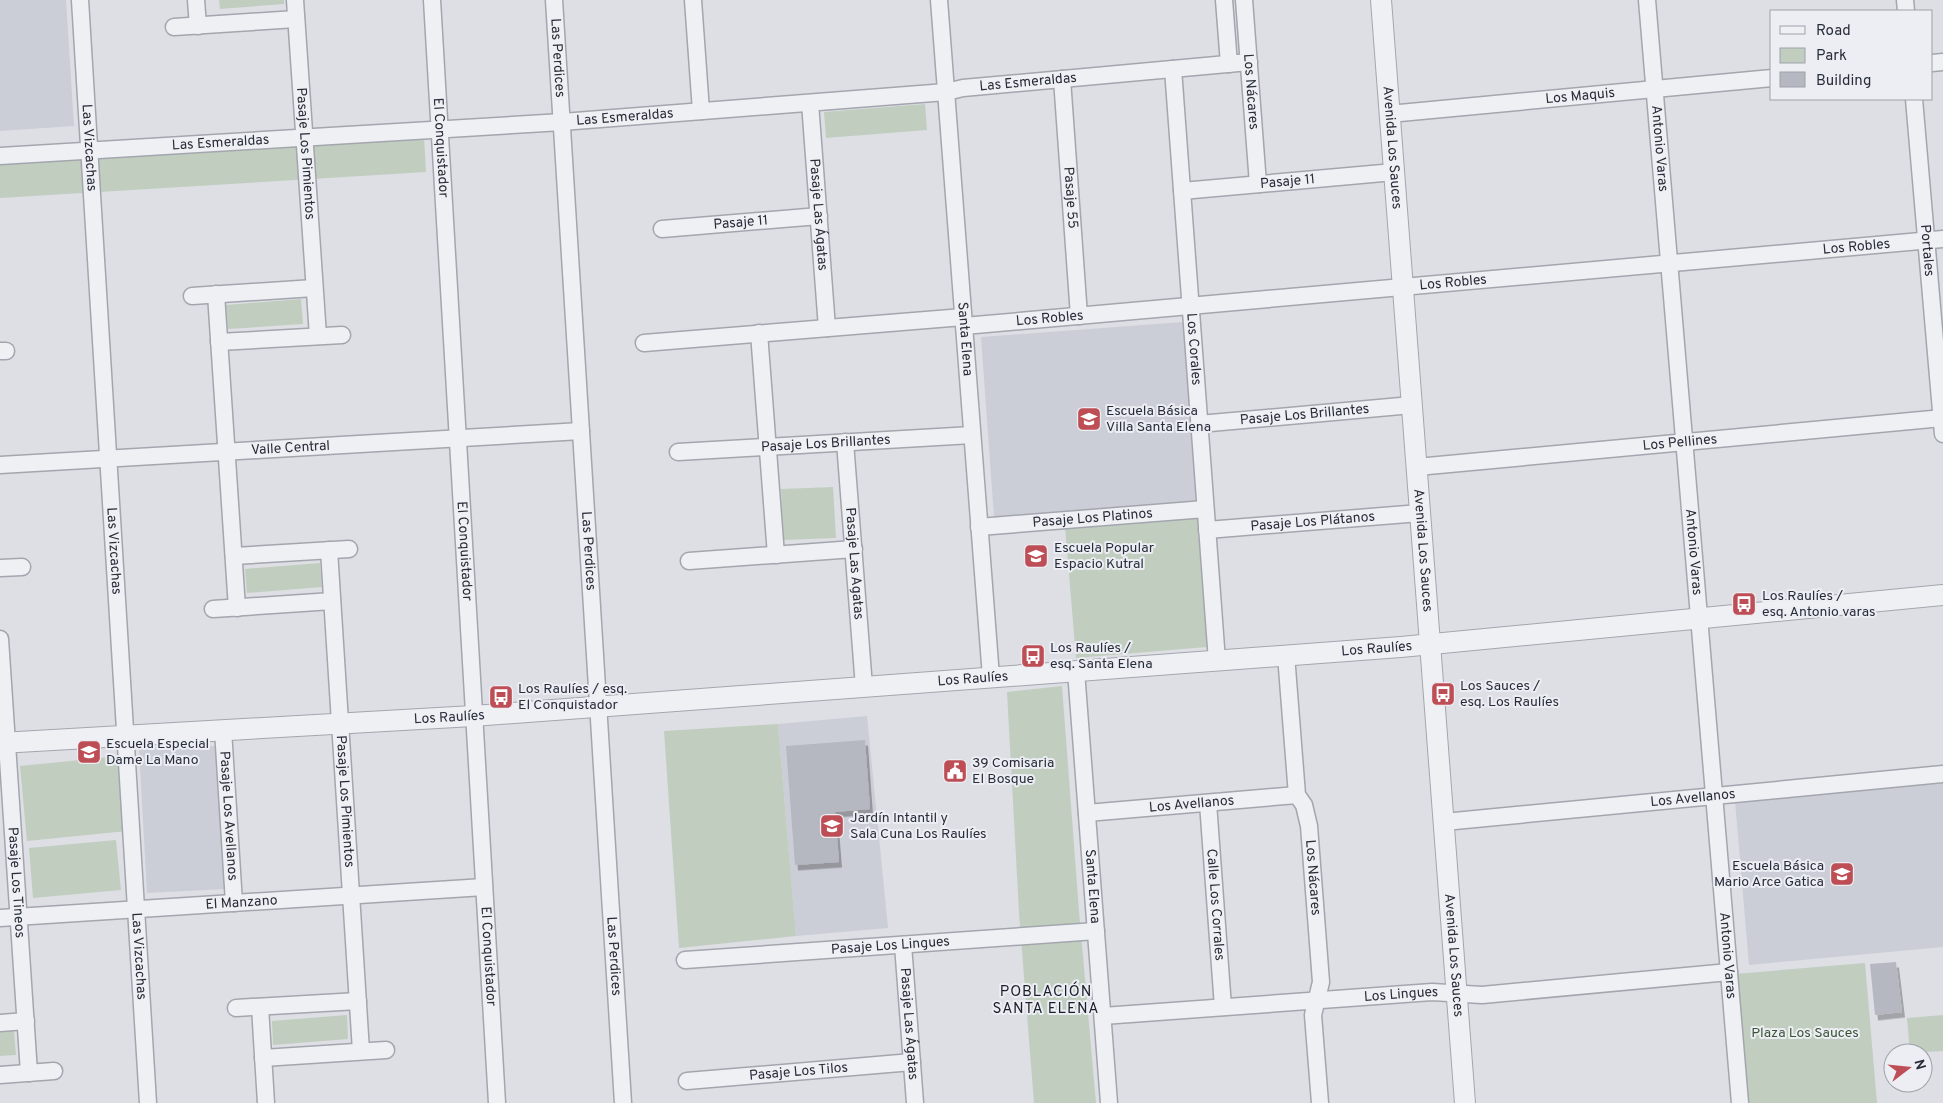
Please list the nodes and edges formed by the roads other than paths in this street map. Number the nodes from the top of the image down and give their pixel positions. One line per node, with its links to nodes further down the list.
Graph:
1 (80, 0): 29 (street, Las Vizcachas)
2 (196, 0): 13 (street)
3 (295, 0): 12 (street, Pasaje Los Pimientos)
4 (432, 0): 27 (street, El Conquistador)
5 (554, 0): 26 (street, Las Perdices)
6 (693, 0): 24 (street)
7 (939, 0): 21 (street, Santa Elena)
8 (1224, 0): 16 (street, Los Nácares)
9 (1244, 0): 15 (street, Los Nácares)
10 (1381, 0): 25 (street, Avenida Los Sauces)
11 (1647, 0): 20 (street, Antonio Varas)
12 (296, 19): 13 (street); 28 (street, Pasaje Los Pimientos)
13 (198, 26): 14 (street)
14 (174, 27)
15 (1249, 62): 16 (street, Las Esmeraldas); 32 (street, Los Nácares)
16 (1229, 64): 17 (street, Las Esmeraldas)
17 (1172, 69): 19 (street, Las Esmeraldas); 33 (street, Los Corales)
18 (1770, 78): 20 (street, Los Maquis)
19 (1062, 79): 21 (street, Las Esmeraldas); 44 (street, Pasaje 55)
20 (1654, 89): 25 (street, Los Maquis); 38 (street, Antonio Varas)
21 (946, 92): 23 (street, Las Esmeraldas); 45 (street, Santa Elena)
22 (1914, 100): 37 (street, Portales)
23 (810, 103): 24 (street, Las Esmeraldas); 34 (street, Pasaje Las Ágatas)
24 (701, 111): 26 (street, Las Esmeraldas)
25 (1390, 114): 31 (street, Avenida Los Sauces)
26 (562, 122): 27 (street, Las Esmeraldas); 55 (street, Las Perdices)
27 (439, 129): 28 (street, Las Esmeraldas); 57 (street, El Conquistador)
28 (304, 137): 29 (street, Las Esmeraldas); 39 (street, Pasaje Los Pimientos)
29 (89, 151): 30 (street, Las Esmeraldas); 63 (street, Las Vizcachas)
30 (0, 156)
31 (1394, 172): 32 (street, Pasaje 11); 40 (street, Avenida Los Sauces)
32 (1258, 184): 33 (street, Pasaje 11)
33 (1182, 191): 43 (street, Los Corales)
34 (819, 216): 35 (street, Pasaje 11); 46 (street, Pasaje Las Ágatas)
35 (662, 229)
36 (1943, 239): 37 (street, Los Robles)
37 (1926, 241): 38 (street, Los Robles); 53 (street, Portales)
38 (1669, 264): 40 (street, Los Robles); 59 (street, Antonio Varas)
39 (314, 288): 41 (street); 49 (street, Pasaje Los Pimientos)
40 (1403, 288): 43 (street, Los Robles); 52 (street, Avenida Los Sauces)
41 (216, 294): 42 (street); 50 (street)
42 (192, 296)
43 (1190, 306): 44 (street, Los Robles); 54 (street, Los Corales)
44 (1080, 316): 45 (street, Los Robles)
45 (964, 322): 46 (street, Los Robles); 56 (street, Santa Elena)
46 (827, 328): 48 (street, Los Robles)
47 (342, 334): 49 (street)
48 (759, 334): 51 (street, Los Robles); 60 (street)
49 (318, 336): 50 (street)
50 (219, 342): 61 (street)
51 (644, 343)
52 (1412, 405): 54 (street, Pasaje Los Brillantes); 65 (street, Avenida Los Sauces)
53 (1942, 423): 59 (street, Los Pellines)
54 (1199, 424): 66 (street, Los Corales)
55 (581, 431): 57 (street, Valle Central); 90 (street, Las Perdices)
56 (972, 435): 58 (street, Pasaje Los Brillantes); 68 (street, Santa Elena)
57 (457, 438): 61 (street, Valle Central); 91 (street, El Conquistador)
58 (846, 442): 60 (street, Pasaje Los Brillantes); 71 (street, Pasaje Las Agatas)
59 (1684, 442): 65 (street, Los Pellines); 82 (street, Antonio Varas)
60 (768, 447): 62 (street, Pasaje Los Brillantes); 73 (street)
61 (227, 452): 63 (street, Valle Central); 74 (street)
62 (678, 452)
63 (108, 458): 64 (street, Valle Central); 94 (street, Las Vizcachas)
64 (0, 465)
65 (1417, 467): 67 (street, Avenida Los Sauces)
66 (1205, 509): 68 (street, Pasaje Los Platinos); 69 (street, Los Corales)
67 (1420, 513): 69 (street, Pasaje Los Plátanos); 84 (street, Avenida Los Sauces)
68 (979, 527): 88 (street, Santa Elena)
69 (1207, 530): 86 (street, Los Corales)
70 (349, 549): 72 (street)
71 (854, 549): 73 (street); 89 (street, Pasaje Las Agatas)
72 (329, 550): 74 (street); 79 (street, Pasaje Los Pimientos)
73 (776, 555): 75 (street)
74 (234, 556): 80 (street)
75 (689, 561)
76 (22, 566): 77 (street)
77 (0, 568)
78 (1943, 595): 82 (street, Los Raulíes)
79 (332, 602): 80 (street); 92 (street, Pasaje Los Pimientos)
80 (237, 608): 81 (street)
81 (213, 609)
82 (1699, 619): 84 (street, Los Raulíes); 98 (street, Antonio Varas)
83 (0, 640): 95 (street, Pasaje Los Tineos)
84 (1430, 644): 85 (street, Los Raulíes); 101 (street, Avenida Los Sauces)
85 (1286, 655): 86 (street, Los Raulíes); 97 (street, Los Nácares)
86 (1217, 660): 87 (street, Los Raulíes)
87 (1076, 671): 88 (street, Los Raulíes); 100 (street, Santa Elena)
88 (991, 677): 89 (street, Los Raulíes)
89 (864, 687): 90 (street, Los Raulíes)
90 (597, 707): 91 (street, Los Raulíes); 132 (street, Las Perdices)
91 (474, 716): 92 (street, Los Raulíes); 102 (street, El Conquistador)
92 (340, 724): 93 (street, Los Raulíes); 103 (street, Pasaje Los Pimientos)
93 (223, 730): 94 (street, Los Raulíes); 104 (street, Pasaje Los Avellanos)
94 (124, 736): 95 (street, Los Raulíes); 105 (street, Las Vizcachas)
95 (4, 743): 106 (street, Pasaje Los Tineos)
96 (1943, 774): 98 (street, Los Avellanos)
97 (1297, 795): 99 (street, Los Avellanos); 113 (street, Los Nácares)
98 (1714, 796): 101 (street, Los Avellanos); 111 (street, Antonio Varas)
99 (1208, 803): 100 (street, Los Avellanos); 116 (street, Calle Los Corrales)
100 (1087, 813): 108 (street, Santa Elena)
101 (1444, 822): 112 (street, Avenida Los Sauces)
102 (484, 887): 103 (street, El Manzano); 131 (street, El Conquistador)
103 (351, 895): 104 (street, El Manzano); 114 (street, Pasaje Los Pimientos)
104 (234, 903): 105 (street, El Manzano)
105 (136, 909): 106 (street, El Manzano); 129 (street, Las Vizcachas)
106 (19, 917): 107 (street, El Manzano); 119 (street, Pasaje Los Tineos)
107 (0, 918)
108 (1096, 931): 109 (street, Pasaje Los Lingues); 118 (street, Santa Elena)
109 (903, 945): 110 (street, Pasaje Los Lingues); 124 (street, Pasaje Las Ágatas)
110 (685, 960)
111 (1729, 972): 112 (street, Los Lingues); 137 (street, Antonio Varas)
112 (1457, 993): 113 (street, Los Lingues); 136 (street, Avenida Los Sauces)
113 (1317, 1000): 116 (street, Los Lingues); 135 (street, Los Nácares)
114 (358, 1001): 115 (street); 122 (street, Pasaje Los Pimientos)
115 (260, 1007): 117 (street); 123 (street)
116 (1223, 1007): 118 (street, Los Lingues)
117 (236, 1008)
118 (1103, 1016): 134 (street, Santa Elena)
119 (26, 1021): 120 (street); 126 (street, Pasaje Los Tineos)
120 (0, 1023)
121 (386, 1050): 122 (street)
122 (361, 1051): 123 (street)
123 (263, 1058): 130 (street)
124 (912, 1062): 128 (street, Pasaje Los Tilos); 133 (street, Pasaje Las Ágatas)
125 (54, 1070): 126 (street)
126 (29, 1072): 127 (street)
127 (0, 1075)
128 (687, 1081)
129 (148, 1103)
130 (266, 1103)
131 (497, 1103)
132 (622, 1103)
133 (915, 1103)
134 (1109, 1103)
135 (1320, 1103)
136 (1465, 1103)
137 (1740, 1103)

